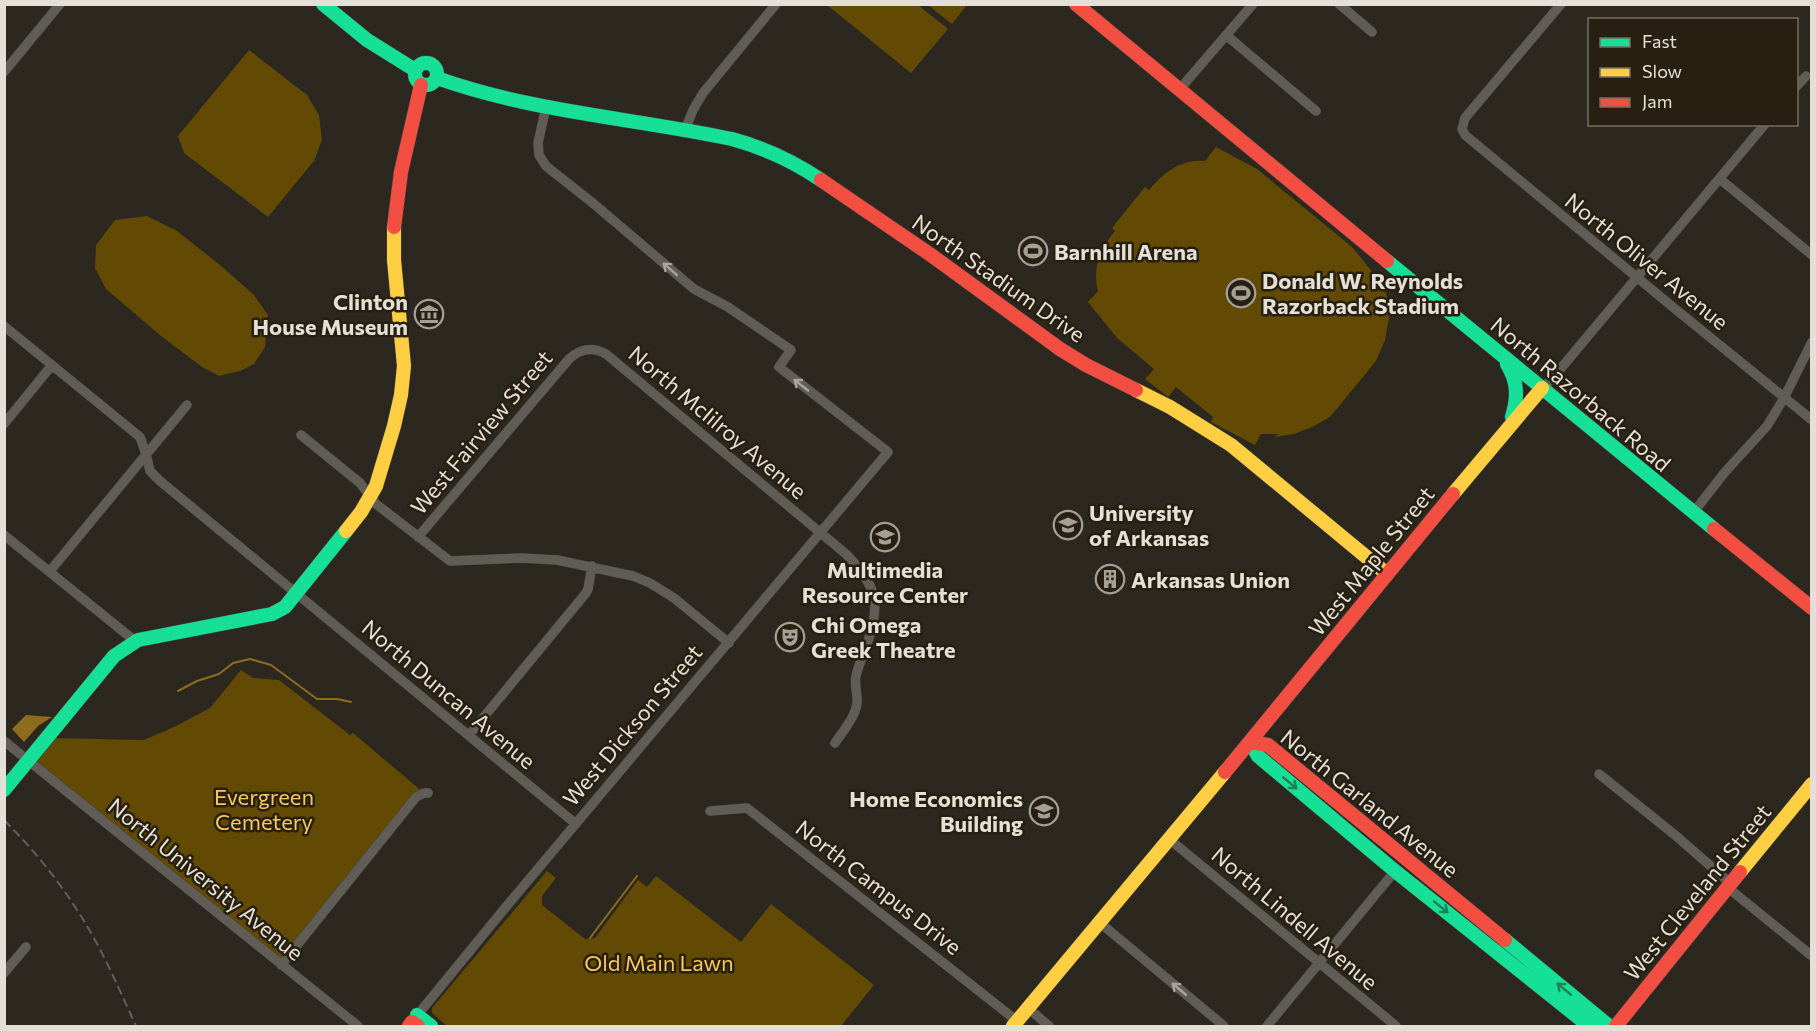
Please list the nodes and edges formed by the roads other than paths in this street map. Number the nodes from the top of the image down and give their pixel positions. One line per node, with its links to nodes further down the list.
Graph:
1 (60, 4): 11 (street)
2 (322, 4): 10 (street)
3 (776, 4): 20 (street)
4 (1076, 4): 16 (street, North Razorback Road)
5 (1253, 4): 9 (street)
6 (1339, 4): 8 (street)
7 (1561, 4): 23 (street, North Oliver Avenue)
8 (1372, 32)
9 (1226, 35): 16 (street); 18 (street)
10 (415, 70): 13 (street); 14 (street)
11 (4, 72)
12 (1806, 76): 15 (street)
13 (437, 78): 14 (street); 17 (street, North Stadium Drive)
14 (421, 85): 37 (street)
15 (1798, 86)
16 (1179, 90): 27 (street, North Razorback Road)
17 (546, 107): 20 (street, North Stadium Drive); 39 (street, West Dickson Street, one-way to 17)
18 (1316, 111)
19 (1763, 126): 21 (street, West Maple Street)
20 (685, 130): 44 (street, North Stadium Drive)
21 (1720, 179): 22 (street); 23 (street, West Maple Street)
22 (1812, 255)
23 (1636, 277): 29 (street, West Maple Street); 30 (street, North Oliver Avenue)
24 (4, 326): 28 (street, North Duncan Avenue)
25 (1812, 342): 30 (street)
26 (588, 349): 39 (street, North McIilroy Avenue); 41 (street, West Fairview Street)
27 (1498, 353): 29 (street, North Razorback Road); 34 (street)
28 (52, 365): 33 (street); 36 (street, North Duncan Avenue)
29 (1542, 388): 34 (street, West Maple Street); 38 (street, North Razorback Road)
30 (1784, 398): 32 (street, North Oliver Avenue); 38 (street)
31 (187, 405): 36 (street)
32 (1812, 420)
33 (4, 424)
34 (1510, 424): 44 (street, West Maple Street)
35 (301, 435): 37 (street)
36 (146, 454): 43 (street); 45 (street, North Duncan Avenue)
37 (371, 497): 41 (street); 45 (street)
38 (1693, 513): 46 (street, North Razorback Road)
39 (820, 532): 48 (street, West Dickson Street); 52 (street, North McIilroy Avenue)
40 (4, 536): 43 (street)
41 (418, 537): 42 (street)
42 (592, 566): 48 (street); 49 (street)
43 (50, 571): 47 (street)
44 (1387, 574): 51 (street, West Maple Street)
45 (297, 594): 47 (street); 49 (street, North Duncan Avenue)
46 (1812, 608)
47 (135, 641): 53 (street)
48 (729, 643): 59 (street, West Dickson Street)
49 (469, 735): 59 (street, North Duncan Avenue)
50 (4, 741): 53 (street, North University Avenue)
51 (1250, 742): 60 (street, West Maple Street); 61 (street, North Garland Avenue, one-way to 61); 79 (street, North Garland Avenue, one-way to 51)
52 (835, 743)
53 (28, 761): 56 (street); 67 (street, North University Avenue)
54 (1599, 774): 62 (street)
55 (1812, 784): 62 (street, West Cleveland Street)
56 (4, 790)
57 (428, 794): 67 (street)
58 (710, 811): 71 (street, North Campus Drive)
59 (576, 824): 70 (street, West Dickson Street)
60 (1169, 839): 63 (street, West Maple Street); 66 (street, North Lindell Avenue)
61 (1395, 871): 66 (street); 78 (street, North Garland Avenue, one-way to 78)
62 (1729, 885): 65 (street); 80 (street, West Cleveland Street)
63 (1099, 922): 69 (street, West Maple Street); 75 (street, one-way to 63)
64 (26, 947): 68 (street)
65 (1812, 956)
66 (1320, 963): 76 (street); 77 (street, North Lindell Avenue)
67 (281, 964): 72 (street, North University Avenue)
68 (4, 973)
69 (1028, 1008): 71 (street, West Maple Street); 74 (street)
70 (414, 1023): 73 (street)
71 (1015, 1024)
72 (358, 1026)
73 (431, 1026)
74 (1049, 1026)
75 (1224, 1026)
76 (1267, 1026)
77 (1396, 1026)
78 (1589, 1026)
79 (1610, 1026)
80 (1616, 1026)

